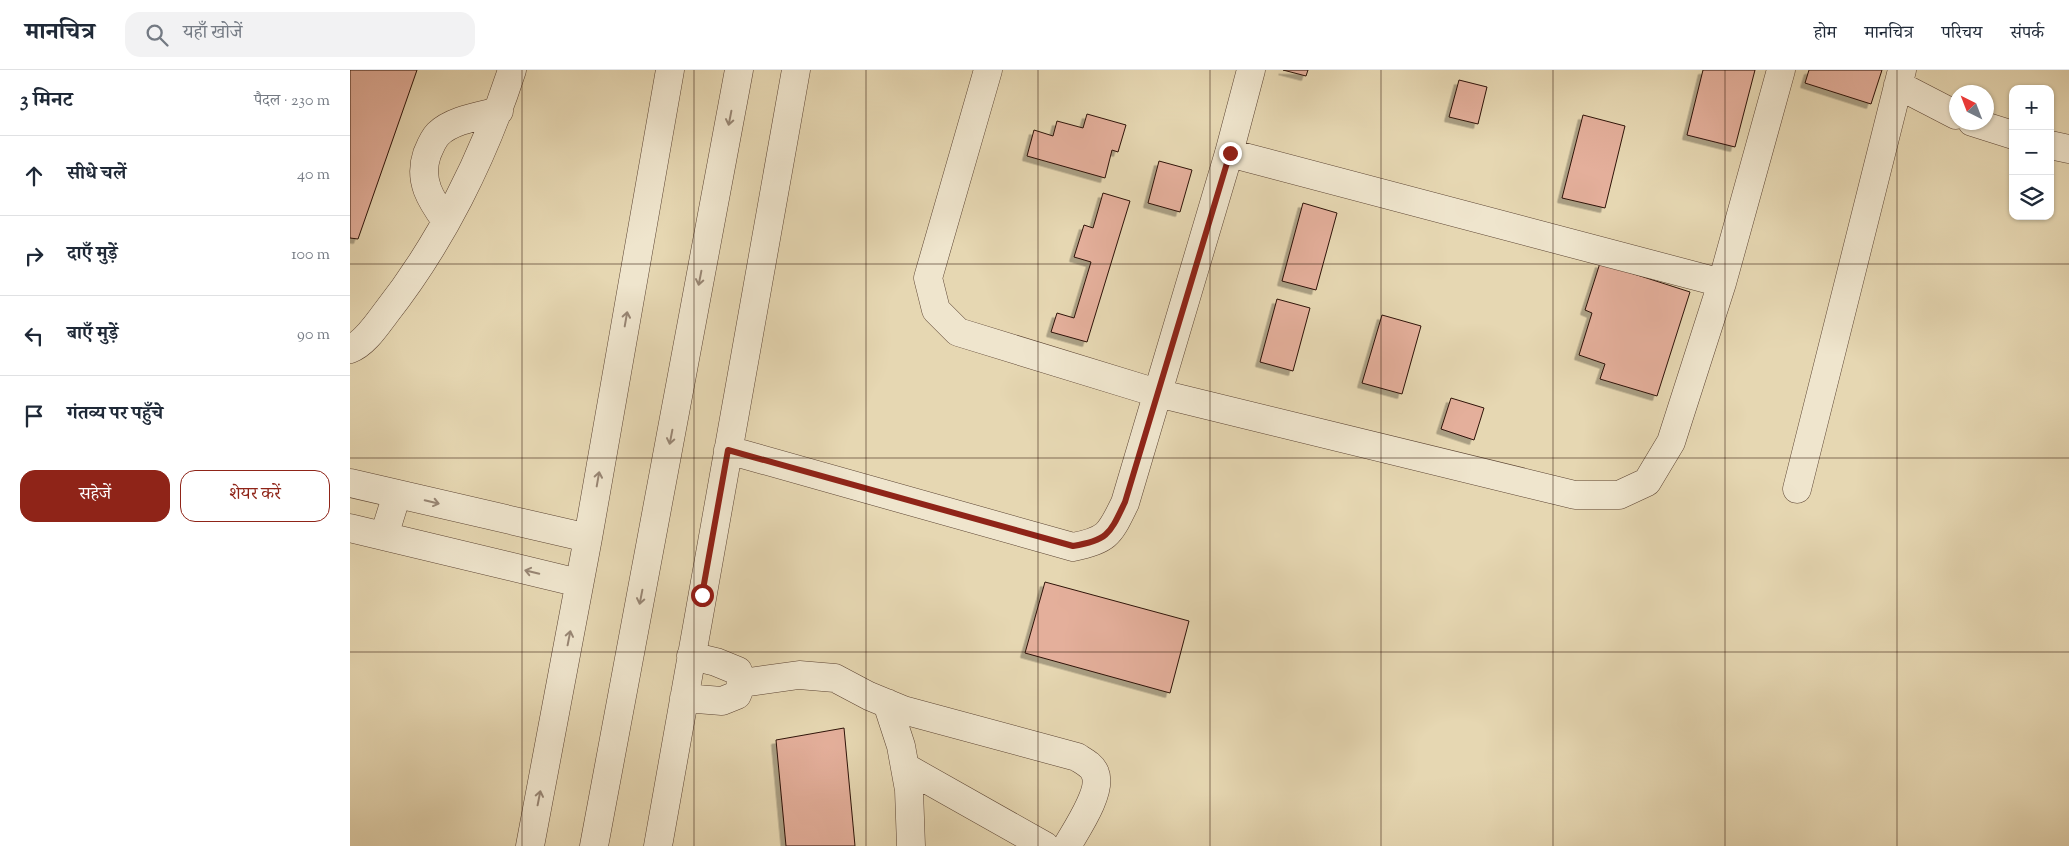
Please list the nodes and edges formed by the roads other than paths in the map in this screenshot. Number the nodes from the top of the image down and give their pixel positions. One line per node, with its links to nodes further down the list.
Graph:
1 (512, 70): 10 (street)
2 (670, 70): 26 (street, one-way to 2)
3 (739, 70): 34 (street, one-way to 34)
4 (796, 70): 20 (street)
5 (988, 70): 19 (street)
6 (1251, 70): 15 (street)
7 (1781, 70): 17 (street)
8 (1900, 78): 9 (street); 22 (street)
9 (1949, 110)
10 (499, 111): 16 (street); 16 (street)
11 (1994, 129): 12 (street)
12 (2009, 134)
13 (2054, 146): 14 (street)
14 (2069, 149)
15 (1230, 153): 17 (street); 19 (street)
16 (446, 221): 18 (street)
17 (1722, 283): 19 (street)
18 (350, 349)
19 (1157, 393): 20 (street)
20 (728, 450): 28 (street)
21 (350, 483): 23 (street)
22 (1797, 489)
23 (397, 494): 25 (street); 26 (street, one-way to 26)
24 (350, 528): 25 (street)
25 (384, 536): 27 (street, one-way to 25)
26 (588, 538): 27 (street)
27 (579, 583): 33 (street, one-way to 27)
28 (691, 656): 29 (street); 30 (street)
29 (742, 683): 30 (street); 31 (street)
30 (684, 698): 35 (street)
31 (887, 703): 32 (street); 38 (street)
32 (905, 767): 36 (street); 37 (street)
33 (530, 846)
34 (594, 846)
35 (658, 846)
36 (911, 846)
37 (1045, 846)
38 (1067, 846)

